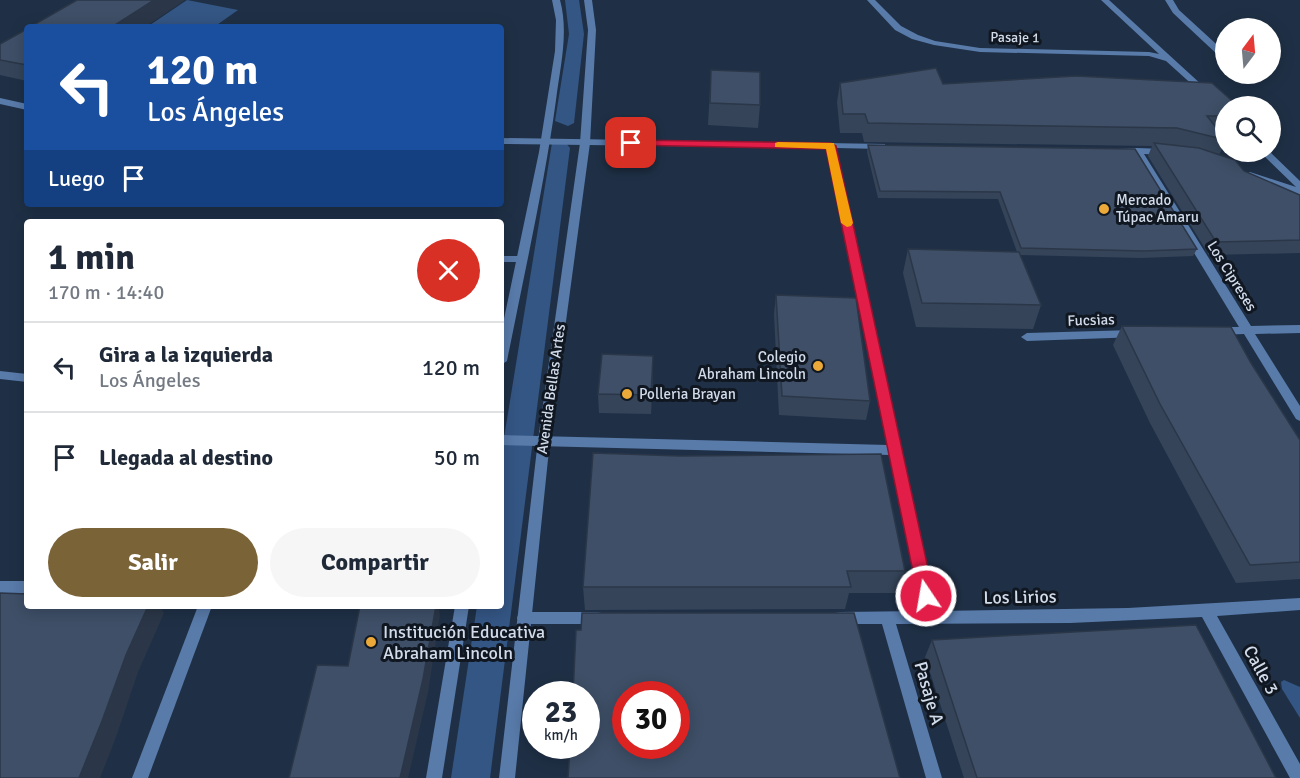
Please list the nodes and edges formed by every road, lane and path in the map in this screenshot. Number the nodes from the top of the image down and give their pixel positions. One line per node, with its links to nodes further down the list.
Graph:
1 (556, 0): 12 (street)
2 (588, 0): 13 (street, Avenida Bellas Artes)
3 (872, 0): 7 (street, Pasaje 1)
4 (1106, 0): 7 (street)
5 (1168, 0): 6 (street)
6 (1215, 48)
7 (1172, 60): 9 (street)
8 (0, 101): 10 (street)
9 (1215, 101)
10 (24, 106)
11 (504, 141): 12 (street)
12 (547, 142): 13 (street); 24 (street)
13 (585, 143): 14 (street); 35 (street, Avenida Bellas Artes)
14 (831, 146): 15 (street); 36 (street)
15 (889, 146)
16 (1113, 151): 17 (street)
17 (1137, 151): 18 (street); 26 (street, Los Cipreses)
18 (1178, 154)
19 (1275, 162): 21 (street)
20 (1238, 171): 22 (street)
21 (1300, 186)
22 (1300, 192)
23 (504, 259): 24 (street)
24 (520, 259): 30 (street)
25 (1300, 328): 26 (street)
26 (1248, 330): 27 (street); 33 (street, Los Cipreses)
27 (1202, 332)
28 (1143, 333): 29 (street, Fucsias)
29 (1027, 337)
30 (504, 345)
31 (0, 375): 32 (street)
32 (24, 378)
33 (1300, 416)
34 (504, 440): 35 (street)
35 (544, 440): 36 (street); 44 (street, Avenida Bellas Artes)
36 (894, 450): 43 (street)
37 (0, 587): 38 (street)
38 (24, 587)
39 (1300, 604): 42 (street, Los Lirios)
40 (204, 609): 48 (street)
41 (462, 609): 49 (street)
42 (1206, 612): 43 (street, Los Lirios); 52 (street, Calle 3)
43 (930, 617): 47 (street, Los Lirios)
44 (524, 618): 45 (street); 50 (street, Avenida Bellas Artes)
45 (617, 618)
46 (829, 618): 47 (street, Los Lirios)
47 (887, 618): 51 (street, Pasaje A)
48 (140, 778)
49 (435, 778)
50 (507, 778)
51 (933, 778)
52 (1299, 778)

